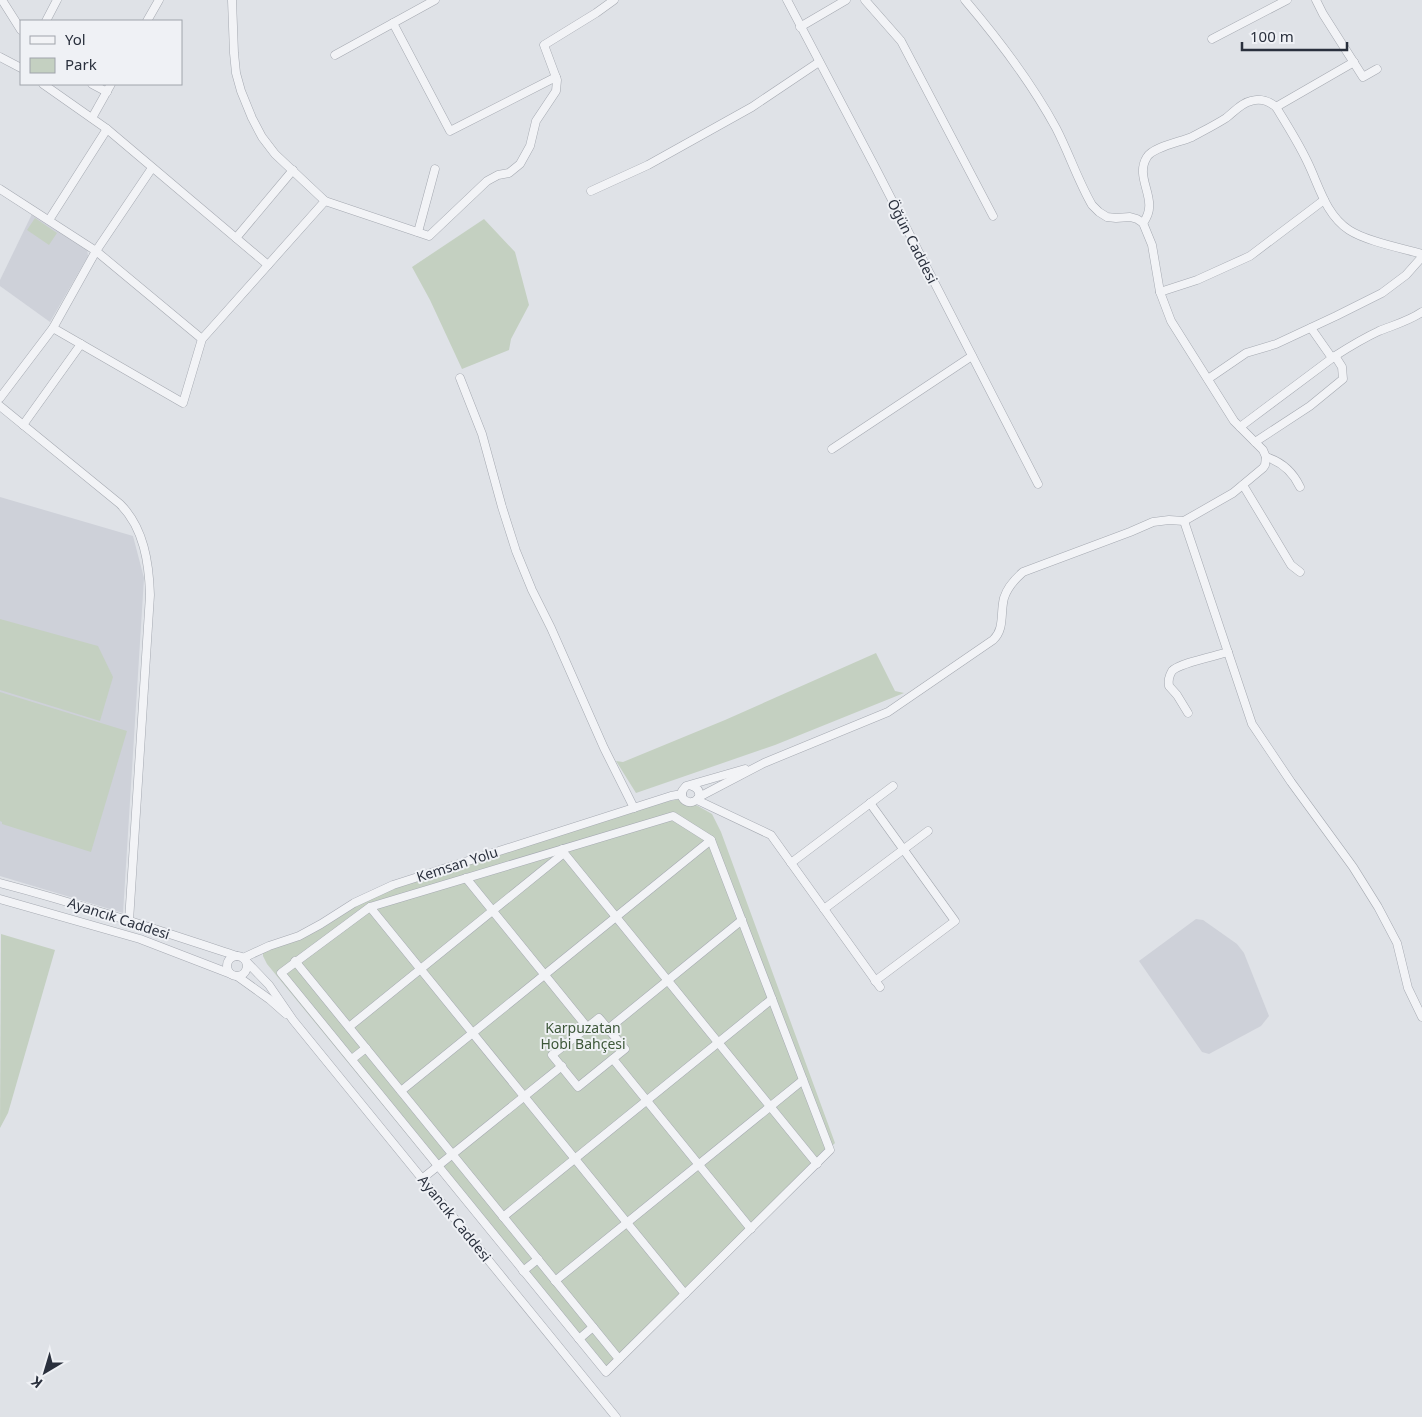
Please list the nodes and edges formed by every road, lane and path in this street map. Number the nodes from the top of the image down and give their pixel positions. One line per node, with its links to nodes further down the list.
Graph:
1 (2, 0): 18 (street)
2 (57, 0): 14 (street)
3 (159, 0): 15 (street)
4 (232, 0): 36 (street)
5 (436, 0): 13 (street)
6 (614, 0): 26 (street)
7 (787, 0): 17 (street, Öğün Caddesi)
8 (846, 0): 17 (street)
9 (865, 0): 41 (street)
10 (965, 0): 43 (street)
11 (1287, 0): 19 (street)
12 (1316, 0): 23 (street)
13 (421, 3): 16 (street)
14 (47, 20)
15 (148, 20)
16 (393, 23): 20 (street); 26 (street)
17 (800, 27): 22 (street, Öğün Caddesi)
18 (20, 28)
19 (1212, 39)
20 (335, 55)
21 (0, 57): 24 (street)
22 (819, 62): 38 (street); 55 (street, Öğün Caddesi)
23 (1354, 62): 25 (street); 31 (street)
24 (20, 67)
25 (1377, 69)
26 (556, 77): 44 (street)
27 (44, 85): 32 (street)
28 (94, 85): 30 (street)
29 (110, 85): 30 (street)
30 (106, 92): 32 (street)
31 (1276, 108): 39 (street); 43 (street)
32 (92, 118): 33 (street)
33 (107, 129): 34 (street); 42 (street)
34 (152, 168): 45 (street); 46 (street)
35 (435, 169): 44 (street)
36 (293, 170): 40 (street); 45 (street)
37 (0, 190): 42 (street)
38 (590, 191)
39 (1324, 200): 47 (street); 49 (street)
40 (324, 202): 44 (street); 48 (street)
41 (993, 216)
42 (49, 220): 46 (street)
43 (1142, 224): 49 (street)
44 (418, 232)
45 (236, 238): 48 (street)
46 (96, 251): 51 (street); 53 (street)
47 (1422, 256): 52 (street)
48 (268, 266): 53 (street)
49 (1160, 292): 58 (street)
50 (1422, 312): 56 (street)
51 (53, 328): 54 (street); 59 (street)
52 (1311, 328): 56 (street); 58 (street)
53 (202, 339): 54 (street)
54 (81, 344): 61 (street)
55 (972, 356): 64 (street); 66 (street, Öğün Caddesi)
56 (1334, 357): 62 (street); 63 (street)
57 (460, 378): 79 (street)
58 (1208, 379): 62 (street)
59 (0, 398)
60 (0, 406): 61 (street)
61 (23, 425): 93 (street)
62 (1240, 427): 63 (street)
63 (1255, 442): 65 (street)
64 (832, 450)
65 (1266, 457): 67 (street); 68 (street)
66 (1038, 484)
67 (1243, 485): 69 (street); 70 (street)
68 (1300, 487)
69 (1184, 521): 71 (street); 73 (street)
70 (1300, 572)
71 (1228, 652): 72 (street); 101 (street)
72 (1188, 712)
73 (764, 764): 74 (street); 77 (street)
74 (692, 786): 76 (street); 77 (street)
75 (893, 786): 78 (street)
76 (682, 794): 77 (street); 79 (street, Kemsan Yolu)
77 (698, 799): 84 (street)
78 (870, 803): 82 (street); 84 (street)
79 (634, 808): 94 (street, Kemsan Yolu)
80 (928, 831): 82 (street)
81 (711, 840): 83 (street); 91 (street); 92 (street)
82 (903, 850): 89 (street); 89 (street)
83 (564, 851): 85 (street); 90 (street); 91 (street)
84 (791, 862): 89 (street)
85 (466, 878): 88 (street); 90 (street)
86 (0, 884): 93 (street, Ayancık Caddesi)
87 (0, 899): 97 (street, Ayancık Caddesi)
88 (370, 907): 95 (street); 96 (street)
89 (824, 909)
90 (492, 911): 96 (street); 98 (street)
91 (616, 917): 98 (street); 99 (street)
92 (742, 920): 99 (street); 100 (street)
93 (129, 921): 94 (street, Ayancık Caddesi)
94 (242, 958): 97 (street); 97 (street); 102 (street, Ayancık Caddesi)
95 (296, 961): 103 (street); 109 (street)
96 (421, 969): 103 (street); 106 (street)
97 (234, 975): 102 (street, Ayancık Caddesi)
98 (544, 975): 104 (street); 106 (street)
99 (668, 980): 105 (street); 107 (street)
100 (772, 999): 107 (street); 112 (street)
101 (1422, 1017)
102 (293, 1020): 122 (street, Ayancık Caddesi)
103 (349, 1027): 108 (street)
104 (587, 1027): 105 (street); 111 (street)
105 (608, 1029): 110 (street)
106 (473, 1033): 113 (street); 114 (street)
107 (718, 1043): 115 (street); 116 (street)
108 (366, 1048): 109 (street); 113 (street)
109 (352, 1059): 121 (street)
110 (613, 1059): 111 (street); 115 (street)
111 (562, 1066): 114 (street)
112 (803, 1080): 116 (street); 120 (street)
113 (401, 1091): 117 (street)
114 (524, 1096): 117 (street); 118 (street)
115 (647, 1101): 118 (street); 119 (street)
116 (770, 1106): 119 (street); 120 (street)
117 (452, 1155): 121 (street); 123 (street)
118 (575, 1159): 123 (street); 124 (street)
119 (698, 1164): 124 (street); 125 (street)
120 (817, 1164): 125 (street)
121 (438, 1166): 122 (street); 127 (street)
122 (423, 1178): 133 (street, Ayancık Caddesi)
123 (503, 1217): 126 (street)
124 (627, 1222): 128 (street); 129 (street)
125 (751, 1229): 129 (street)
126 (538, 1259): 127 (street); 128 (street)
127 (524, 1270): 131 (street)
128 (555, 1281): 130 (street)
129 (685, 1294): 132 (street)
130 (593, 1327): 131 (street); 132 (street)
131 (579, 1339): 132 (street)
132 (619, 1359)
133 (616, 1417)

